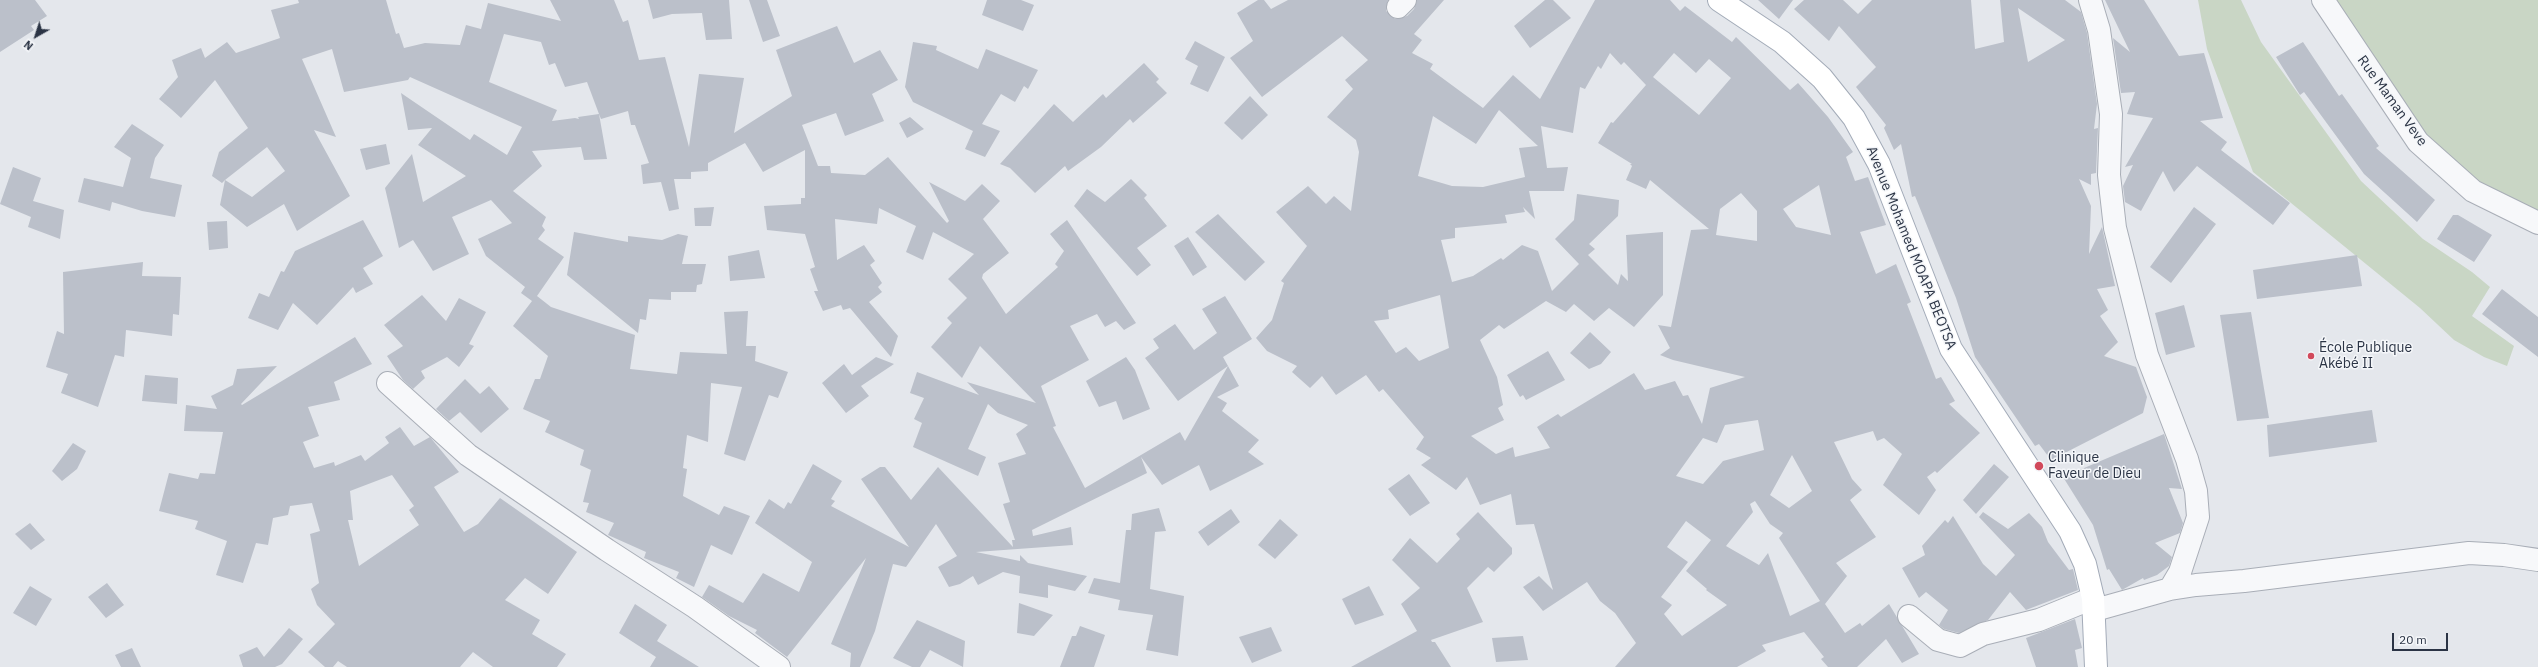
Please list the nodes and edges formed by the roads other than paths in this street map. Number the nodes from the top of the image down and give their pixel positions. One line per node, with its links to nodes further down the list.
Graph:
1 (1720, 0): 8 (main road, Avenue Mohamed MOAPA BEOTSA)
2 (2090, 0): 7 (street)
3 (2323, 0): 4 (street, Rue Maman Veve)
4 (2538, 222)
5 (388, 383): 10 (street)
6 (2538, 560): 7 (street)
7 (2170, 589): 8 (street)
8 (2094, 604): 9 (street); 11 (main road, Avenue Mohamed MOAPA BEOTSA)
9 (1910, 616)
10 (779, 667)
11 (2096, 667)

